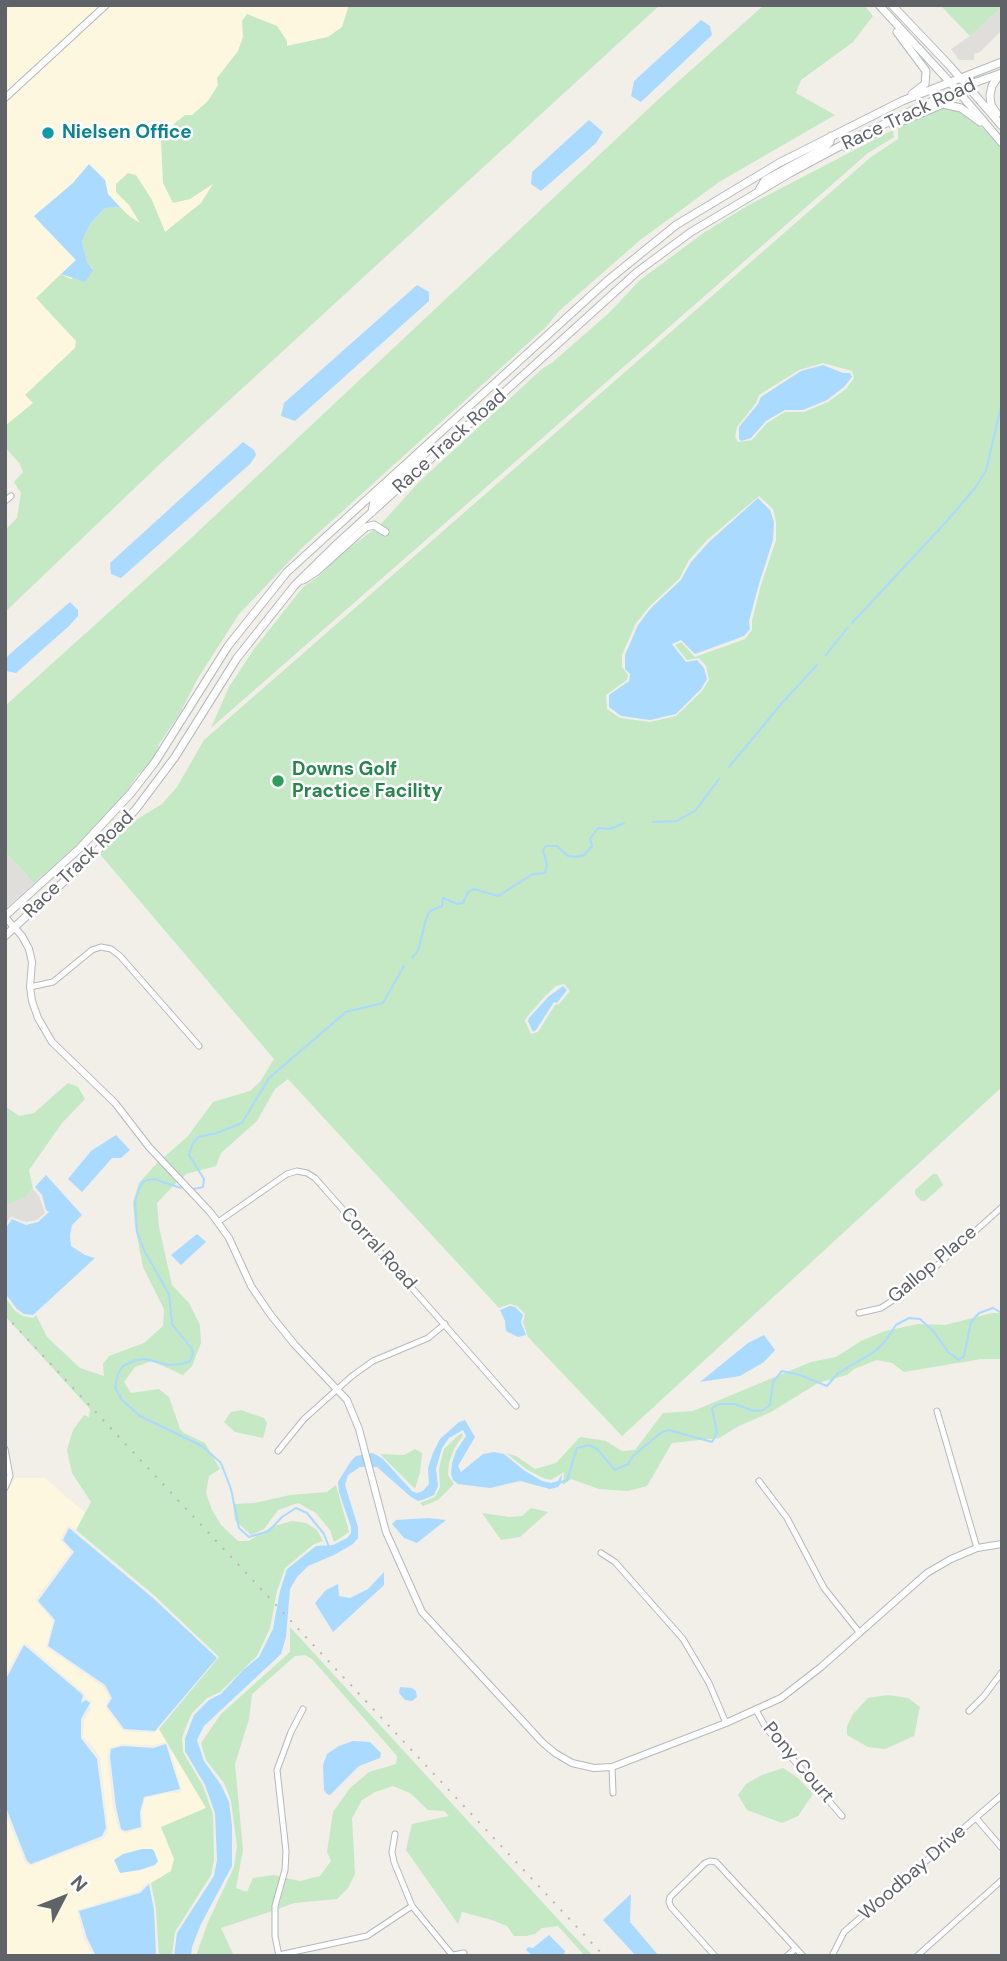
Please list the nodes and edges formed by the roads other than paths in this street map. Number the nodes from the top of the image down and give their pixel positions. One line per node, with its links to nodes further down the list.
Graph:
1 (106, 5): 11 (street)
2 (873, 5): 12 (main road)
3 (879, 5): 8 (main road)
4 (892, 5): 7 (main road)
5 (1002, 62): 7 (main road, Race Track Road)
6 (1001, 74): 9 (main road, Race Track Road); 13 (main road)
7 (960, 78): 8 (main road, Race Track Road); 9 (main road)
8 (949, 82): 10 (main road); 12 (main road, Race Track Road)
9 (965, 86): 10 (main road, Race Track Road); 14 (main road)
10 (957, 90): 15 (main road); 18 (main road, Race Track Road)
11 (5, 98)
12 (902, 101): 16 (main road, Race Track Road)
13 (1002, 120)
14 (1002, 126)
15 (987, 127): 17 (main road); 18 (main road)
16 (831, 136): 21 (main road); 22 (main road, Race Track Road)
17 (1002, 143)
18 (838, 147): 19 (main road, Race Track Road)
19 (818, 158): 20 (main road); 21 (main road, Race Track Road)
20 (833, 160)
21 (759, 190): 25 (main road, Race Track Road)
22 (435, 437): 25 (main road); 28 (main road, Race Track Road)
23 (11, 496): 24 (street)
24 (5, 501)
25 (372, 512): 27 (main road, Race Track Road)
26 (385, 532): 27 (main road)
27 (296, 583): 29 (main road, Race Track Road)
28 (5, 916): 29 (street)
29 (15, 927): 30 (main road, Race Track Road); 31 (street)
30 (5, 936)
31 (30, 987): 32 (street); 34 (street)
32 (199, 1046)
33 (1002, 1207): 35 (street, Gallop Place)
34 (218, 1222): 36 (street, Corral Road); 37 (street)
35 (859, 1313)
36 (445, 1324): 37 (street); 38 (street, Corral Road)
37 (338, 1388): 41 (street); 53 (street)
38 (516, 1406)
39 (937, 1411): 45 (street)
40 (5, 1448): 43 (street)
41 (278, 1451)
42 (759, 1481): 47 (street)
43 (5, 1488)
44 (1002, 1545): 45 (street)
45 (977, 1548): 47 (street)
46 (601, 1553): 52 (street)
47 (859, 1632): 50 (street)
48 (1002, 1672): 51 (street)
49 (303, 1709): 64 (street)
50 (756, 1710): 52 (street); 56 (street, Pony Court)
51 (969, 1711)
52 (726, 1723): 53 (street)
53 (612, 1767): 54 (street)
54 (613, 1793)
55 (1002, 1795): 57 (street, Woodbay Drive)
56 (842, 1815)
57 (976, 1818): 59 (street); 69 (street, Woodbay Drive)
58 (395, 1834): 61 (street)
59 (1002, 1848)
60 (1002, 1881): 70 (street)
61 (412, 1906): 64 (street); 65 (street)
62 (795, 1948): 66 (street); 67 (street); 68 (street)
63 (464, 1953): 65 (street)
64 (279, 1955)
65 (453, 1956)
66 (715, 1956)
67 (787, 1956)
68 (803, 1956)
69 (832, 1956)
70 (917, 1956)

